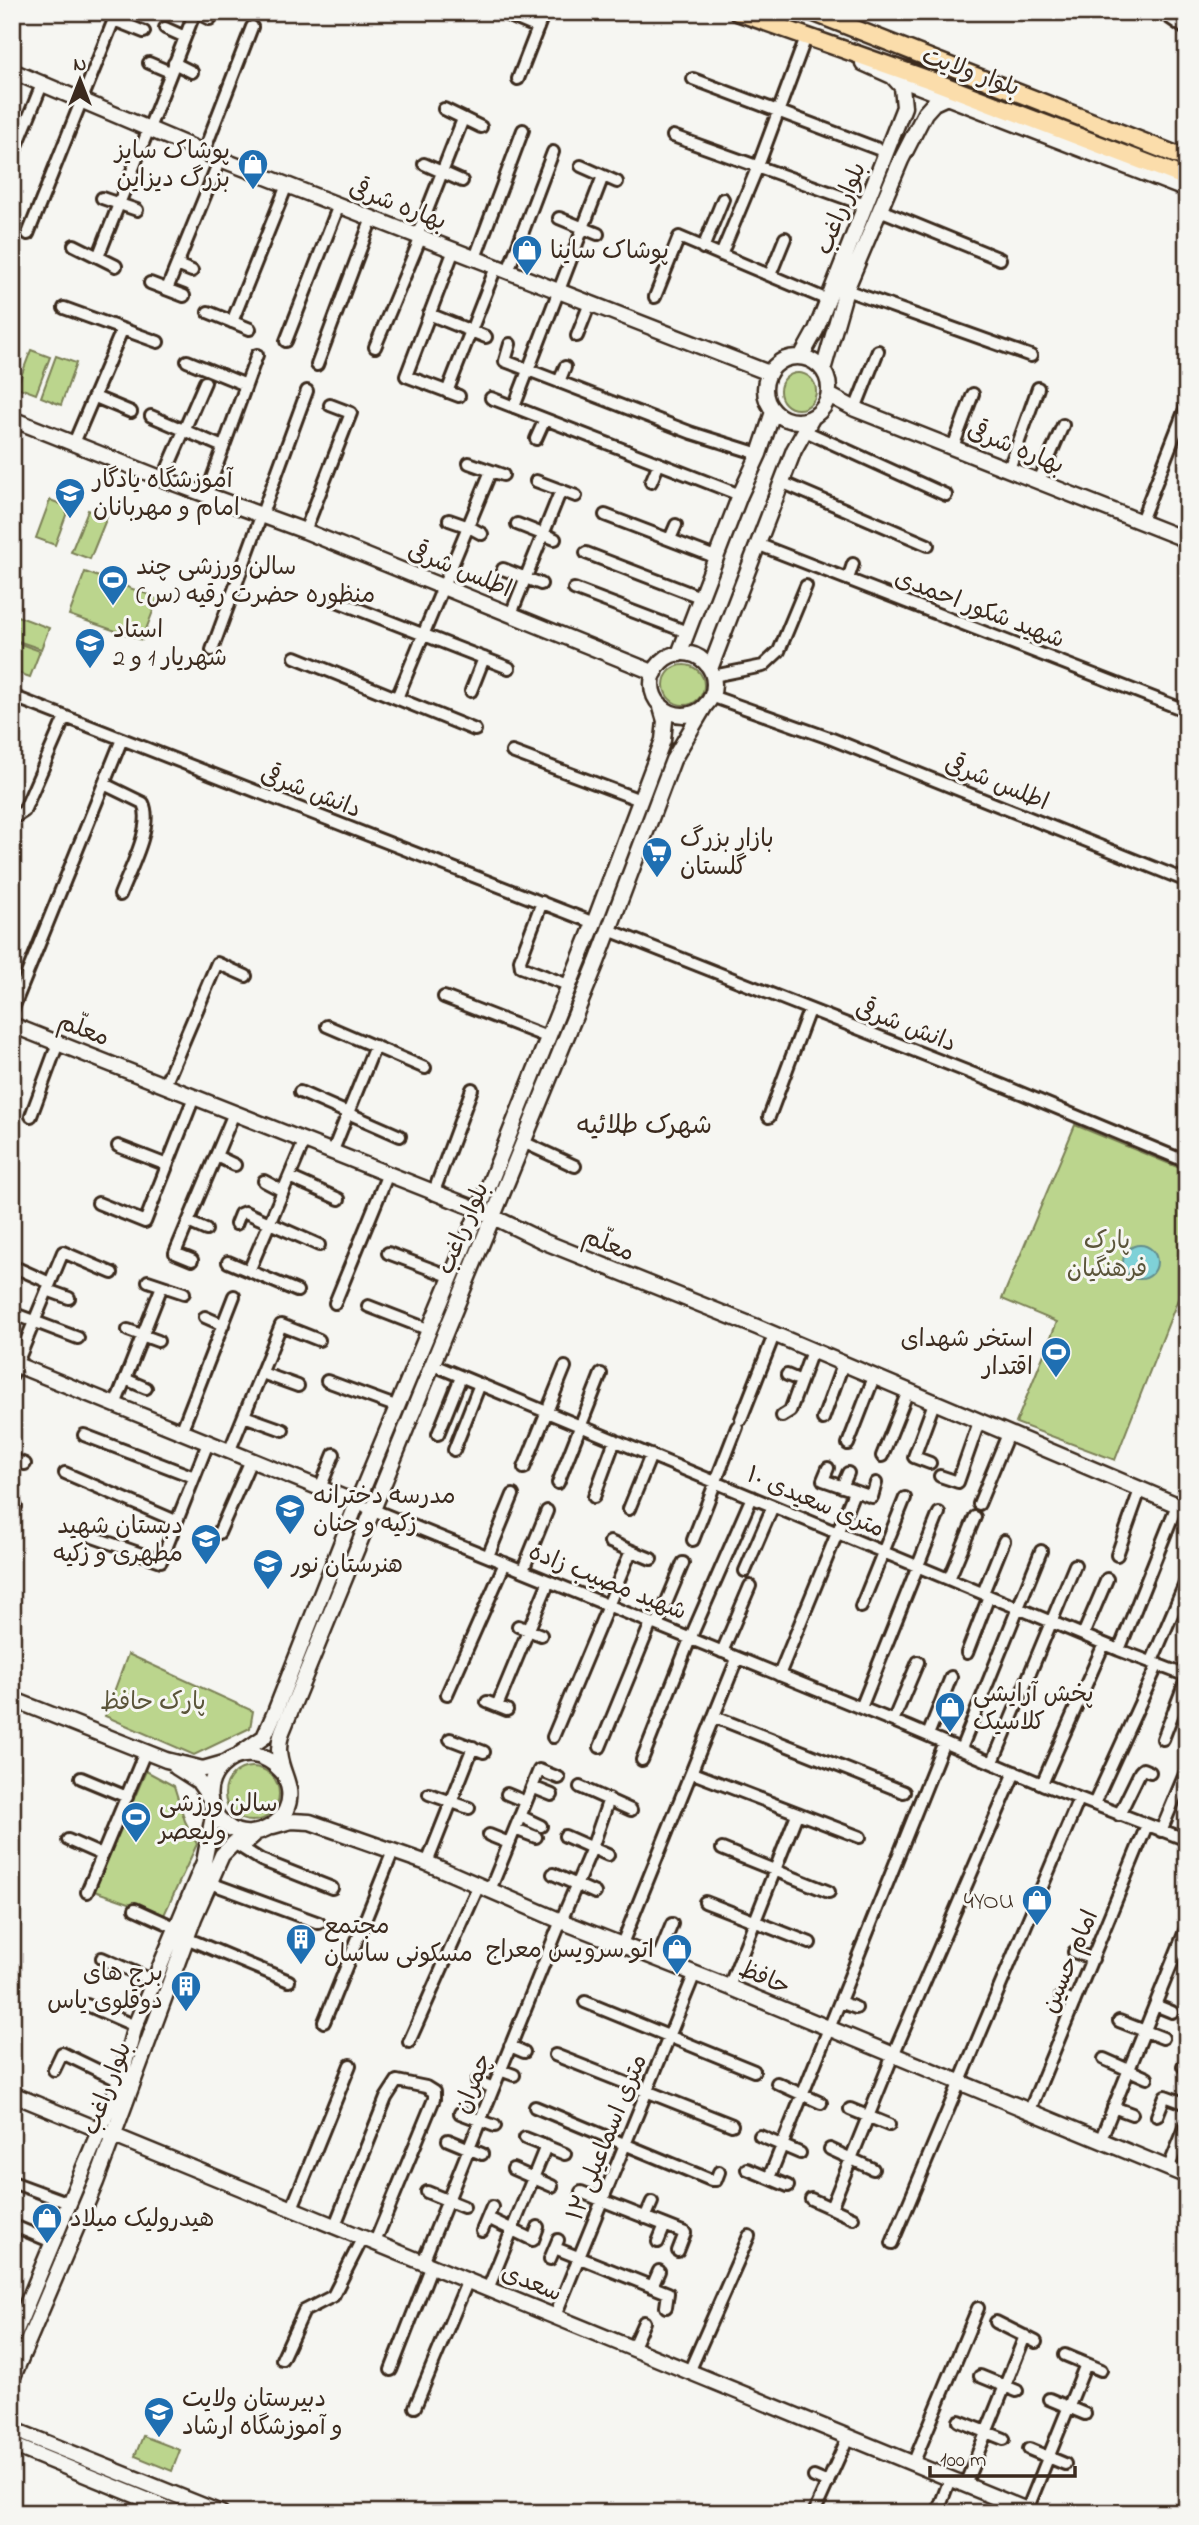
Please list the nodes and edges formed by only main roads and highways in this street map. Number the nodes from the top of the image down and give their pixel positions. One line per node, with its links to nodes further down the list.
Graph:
1 (737, 12): 4 (main road, بلوار ولایت)
2 (818, 13): 3 (main road, بلوار ولایت)
3 (1187, 159)
4 (1187, 178)

